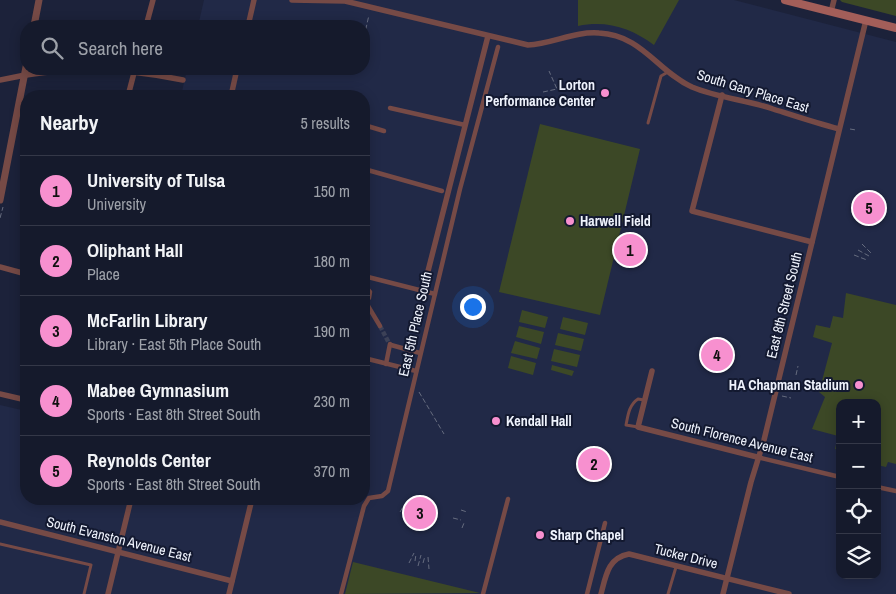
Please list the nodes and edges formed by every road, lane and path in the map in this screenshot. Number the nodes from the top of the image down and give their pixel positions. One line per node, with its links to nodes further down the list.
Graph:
1 (39, 0): 9 (street)
2 (153, 0): 10 (street)
3 (254, 0): 11 (street)
4 (292, 0): 15 (street, South Gary Place East)
5 (785, 0): 8 (main road)
6 (834, 0): 8 (street)
7 (369, 11): 12 (path)
8 (831, 12): 13 (main road)
9 (35, 20)
10 (148, 20)
11 (249, 20)
12 (367, 20)
13 (866, 20): 14 (main road); 36 (street, East 8th Street South)
14 (896, 28)
15 (488, 36): 18 (street, South Gary Place East); 34 (street, East 5th Place South)
16 (498, 47): 54 (street, East 5th Place South)
17 (549, 70): 29 (path)
18 (668, 72): 30 (street, South Gary Place East); 33 (lane)
19 (20, 73): 24 (street)
20 (25, 75): 26 (street)
21 (133, 75): 27 (street)
22 (158, 75): 25 (street)
23 (236, 75): 28 (street)
24 (0, 80)
25 (183, 80)
26 (22, 90)
27 (129, 90)
28 (232, 90)
29 (544, 92)
30 (722, 95): 36 (street, South Gary Place East); 43 (street)
31 (20, 101): 42 (street)
32 (390, 108): 34 (street)
33 (648, 123)
34 (465, 125): 52 (street, East 5th Place South)
35 (370, 127): 39 (street)
36 (839, 129): 43 (street, East 8th Street South)
37 (850, 129): 38 (path)
38 (856, 130)
39 (384, 131)
40 (370, 171): 41 (street)
41 (442, 190)
42 (0, 200)
43 (812, 242): 72 (street, East 8th Street South)
44 (862, 244): 46 (path)
45 (858, 250): 48 (path)
46 (872, 254)
47 (854, 255): 49 (path)
48 (869, 256)
49 (867, 260)
50 (0, 267): 51 (street)
51 (20, 272)
52 (427, 275)
53 (370, 280): 54 (street)
54 (435, 294): 57 (street, East 5th Place South)
55 (370, 311): 56 (street)
56 (380, 326)
57 (420, 353): 59 (street); 62 (street, East 5th Place South)
58 (370, 360): 59 (street)
59 (386, 364): 62 (street)
60 (798, 366): 63 (path)
61 (652, 371): 69 (street)
62 (416, 372): 64 (street, East 5th Place South)
63 (796, 375)
64 (414, 383): 71 (path); 76 (street, East 5th Place South)
65 (0, 394): 68 (street)
66 (782, 396): 67 (path)
67 (791, 398)
68 (20, 399)
69 (645, 400): 70 (street); 70 (lane)
70 (638, 428): 72 (street, South Florence Avenue East)
71 (444, 434)
72 (757, 457): 73 (street, South Florence Avenue East); 102 (street, East 8th Street South)
73 (836, 476)
74 (881, 488): 75 (street)
75 (896, 491)
76 (370, 498)
77 (508, 499): 108 (street)
78 (130, 505): 92 (street)
79 (251, 505): 103 (street)
80 (365, 505): 107 (street, East 5th Place South)
81 (403, 507): 83 (path)
82 (460, 510): 84 (path)
83 (400, 512)
84 (467, 512)
85 (452, 518): 86 (path)
86 (460, 520)
87 (0, 522): 92 (street, South Evanston Avenue East)
88 (464, 523): 90 (path)
89 (605, 523): 109 (street)
90 (462, 528)
91 (0, 544): 104 (lane)
92 (118, 552): 103 (street, South Evanston Avenue East); 105 (street)
93 (421, 555): 99 (path)
94 (425, 556): 98 (path)
95 (428, 557): 101 (path)
96 (414, 560): 97 (path)
97 (409, 563)
98 (423, 563)
99 (418, 566)
100 (676, 567): 102 (street, Tucker Drive); 110 (street, Tucker Drive); 111 (lane)
101 (429, 569)
102 (727, 578): 112 (street, East 8th Street South); 113 (street, Tucker Drive)
103 (232, 581): 106 (street)
104 (84, 594)
105 (108, 594)
106 (229, 594)
107 (341, 594)
108 (483, 594)
109 (587, 594)
110 (601, 594)
111 (668, 594)
112 (723, 594)
113 (789, 594)

